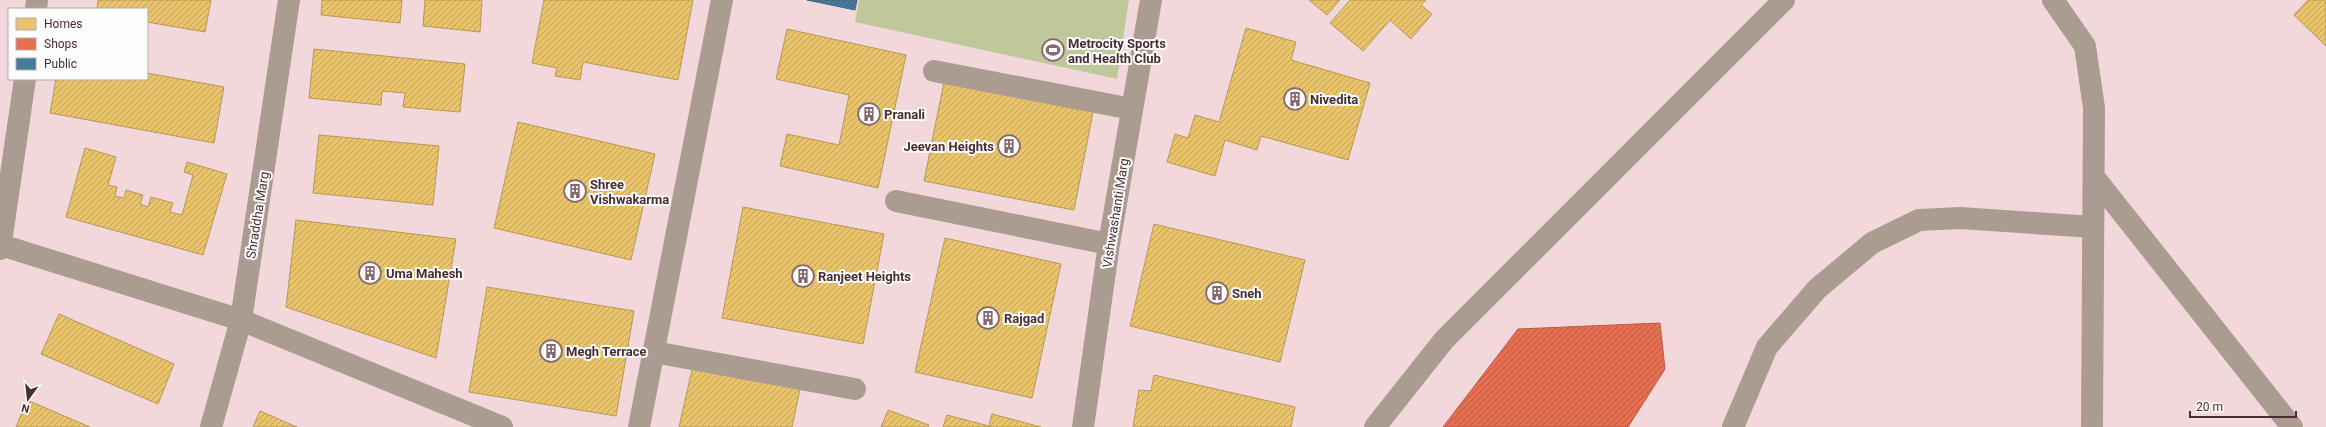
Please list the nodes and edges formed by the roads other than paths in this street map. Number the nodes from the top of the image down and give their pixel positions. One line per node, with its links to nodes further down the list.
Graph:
1 (289, 0): 16 (street, Shraddha Marg)
2 (722, 0): 17 (street)
3 (1167, 0): 6 (street)
4 (1784, 0): 23 (street)
5 (2052, 0): 10 (street)
6 (1150, 8): 9 (street, Vishwashanti Marg)
7 (934, 71): 9 (street)
8 (25, 80): 14 (street)
9 (1132, 109): 13 (street, Vishwashanti Marg)
10 (2094, 177): 12 (street); 26 (street)
11 (896, 201): 13 (street)
12 (2093, 227): 24 (street); 25 (street)
13 (1109, 244): 22 (street, Vishwashanti Marg)
14 (0, 245): 15 (street); 16 (street)
15 (0, 249)
16 (241, 320): 19 (street, Shraddha Marg); 20 (street)
17 (654, 352): 18 (street); 21 (street)
18 (855, 389)
19 (212, 427)
20 (502, 427)
21 (639, 427)
22 (1083, 427)
23 (1375, 427)
24 (1733, 427)
25 (2092, 427)
26 (2292, 427)

